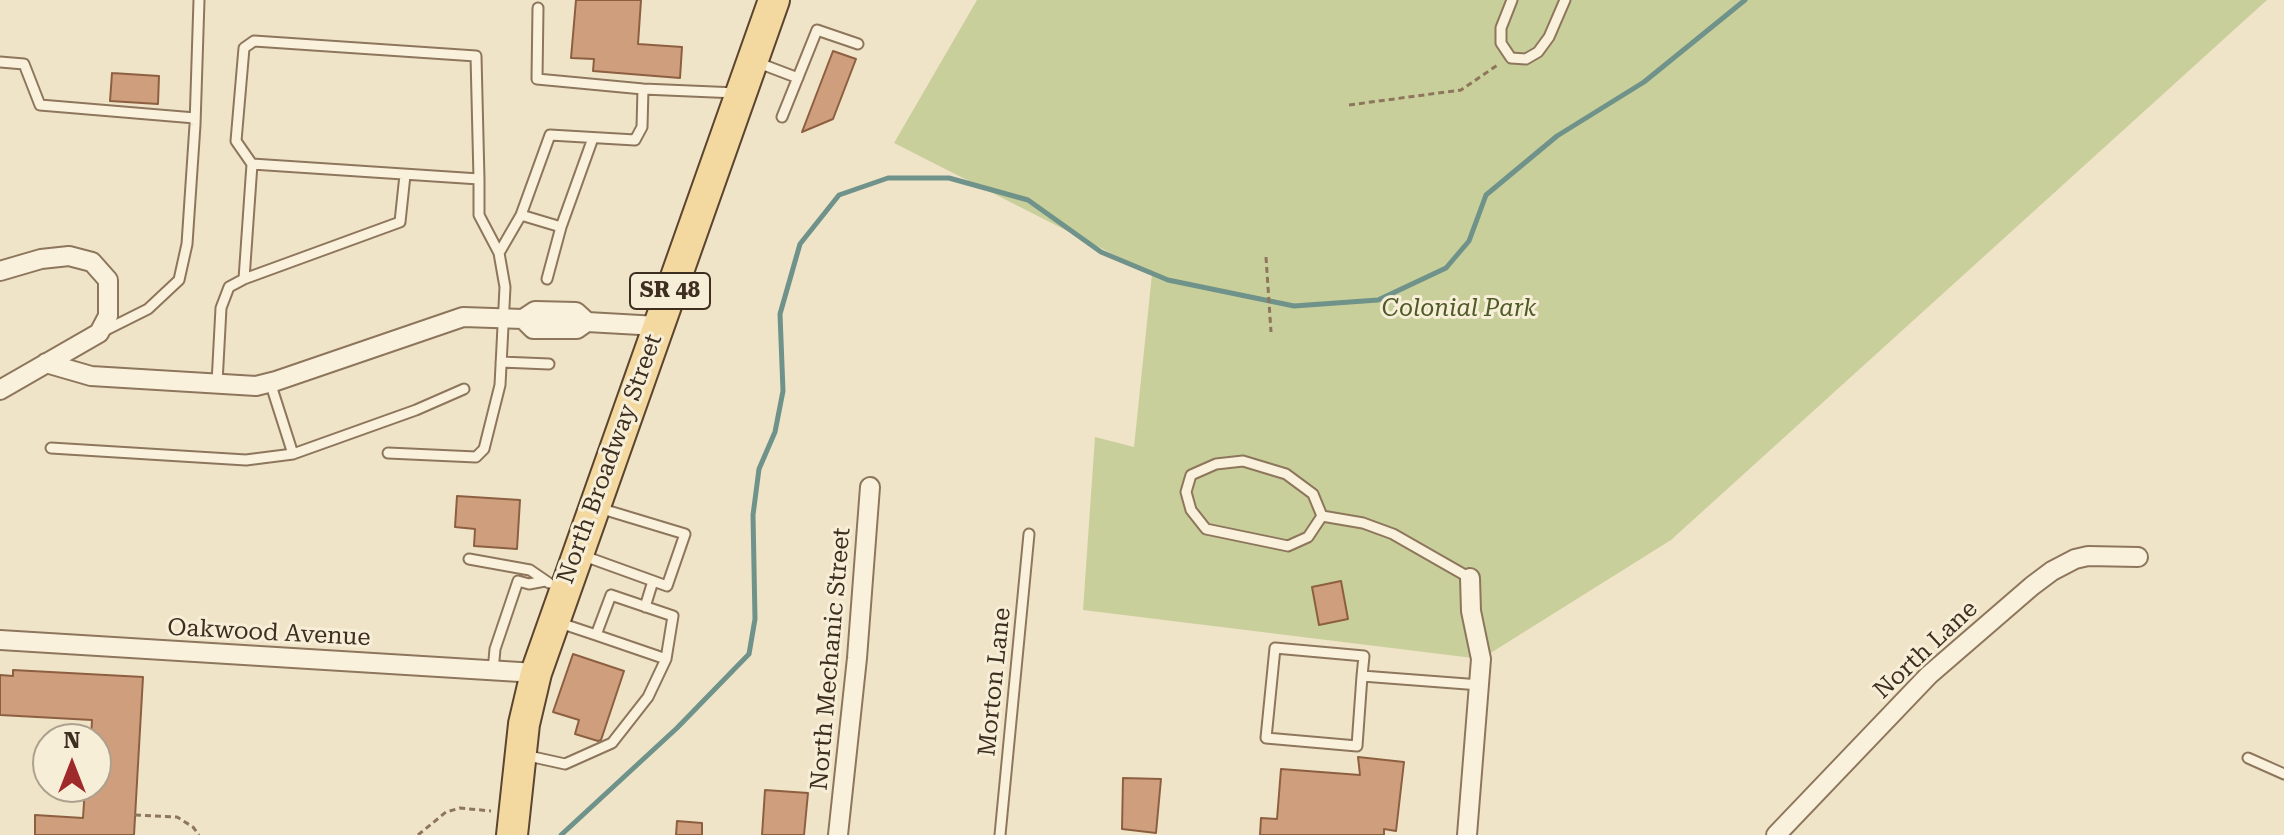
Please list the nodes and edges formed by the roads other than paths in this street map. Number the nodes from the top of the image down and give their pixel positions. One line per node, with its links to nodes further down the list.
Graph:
1 (199, 0): 13 (lane)
2 (774, 0): 7 (main road, North Broadway Street / SR 48)
3 (1512, 0): 4 (lane)
4 (1565, 0)
5 (538, 8): 10 (lane)
6 (858, 44): 9 (lane)
7 (752, 60): 9 (lane); 11 (main road, North Broadway Street / SR 48)
8 (0, 62): 13 (lane)
9 (798, 78): 12 (lane)
10 (643, 89): 11 (lane); 14 (lane)
11 (740, 93): 25 (main road, North Broadway Street / SR 48)
12 (782, 117)
13 (195, 118): 26 (lane)
14 (593, 138): 18 (lane); 19 (lane)
15 (252, 164): 16 (lane); 17 (lane); 22 (lane)
16 (405, 175): 17 (lane); 22 (lane)
17 (479, 179): 20 (lane)
18 (521, 215): 19 (lane); 20 (lane)
19 (561, 227): 23 (lane)
20 (499, 253): 24 (lane)
21 (0, 271): 26 (street)
22 (244, 279): 31 (lane)
23 (547, 279)
24 (504, 318): 25 (street); 27 (lane); 30 (street)
25 (658, 326): 38 (main road, North Broadway Street / SR 48)
26 (99, 333): 28 (street)
27 (501, 362): 29 (lane); 35 (lane)
28 (46, 363): 31 (street); 33 (street)
29 (549, 364)
30 (270, 382): 31 (street); 36 (lane)
31 (217, 383)
32 (464, 389): 36 (lane)
33 (0, 390)
34 (51, 448): 36 (lane)
35 (388, 453)
36 (293, 454)
37 (870, 487): 60 (street, North Mechanic Street)
38 (593, 506): 41 (main road, North Broadway Street / SR 48); 45 (lane)
39 (1322, 516): 39 (lane); 44 (lane)
40 (1029, 534): 61 (lane, Morton Lane)
41 (577, 553): 45 (lane); 46 (main road, North Broadway Street / SR 48)
42 (2138, 557): 63 (street, North Lane)
43 (469, 559): 46 (lane)
44 (1470, 578): 55 (street)
45 (653, 581): 47 (lane)
46 (554, 586): 48 (main road, North Broadway Street / SR 48); 52 (lane)
47 (645, 607): 49 (lane); 51 (lane)
48 (553, 621): 49 (lane); 53 (main road, North Broadway Street / SR 48)
49 (596, 635): 51 (lane)
50 (0, 640): 52 (street, Oakwood Avenue)
51 (666, 659): 56 (lane)
52 (493, 671): 53 (street, Oakwood Avenue)
53 (536, 673): 56 (main road, North Broadway Street / SR 48)
54 (1362, 676): 54 (lane); 55 (lane)
55 (1480, 685): 62 (street)
56 (521, 754): 59 (main road, North Broadway Street / SR 48)
57 (2248, 758): 58 (lane)
58 (2284, 774)
59 (513, 824)
60 (838, 835)
61 (1000, 835)
62 (1467, 835)
63 (1776, 835)

